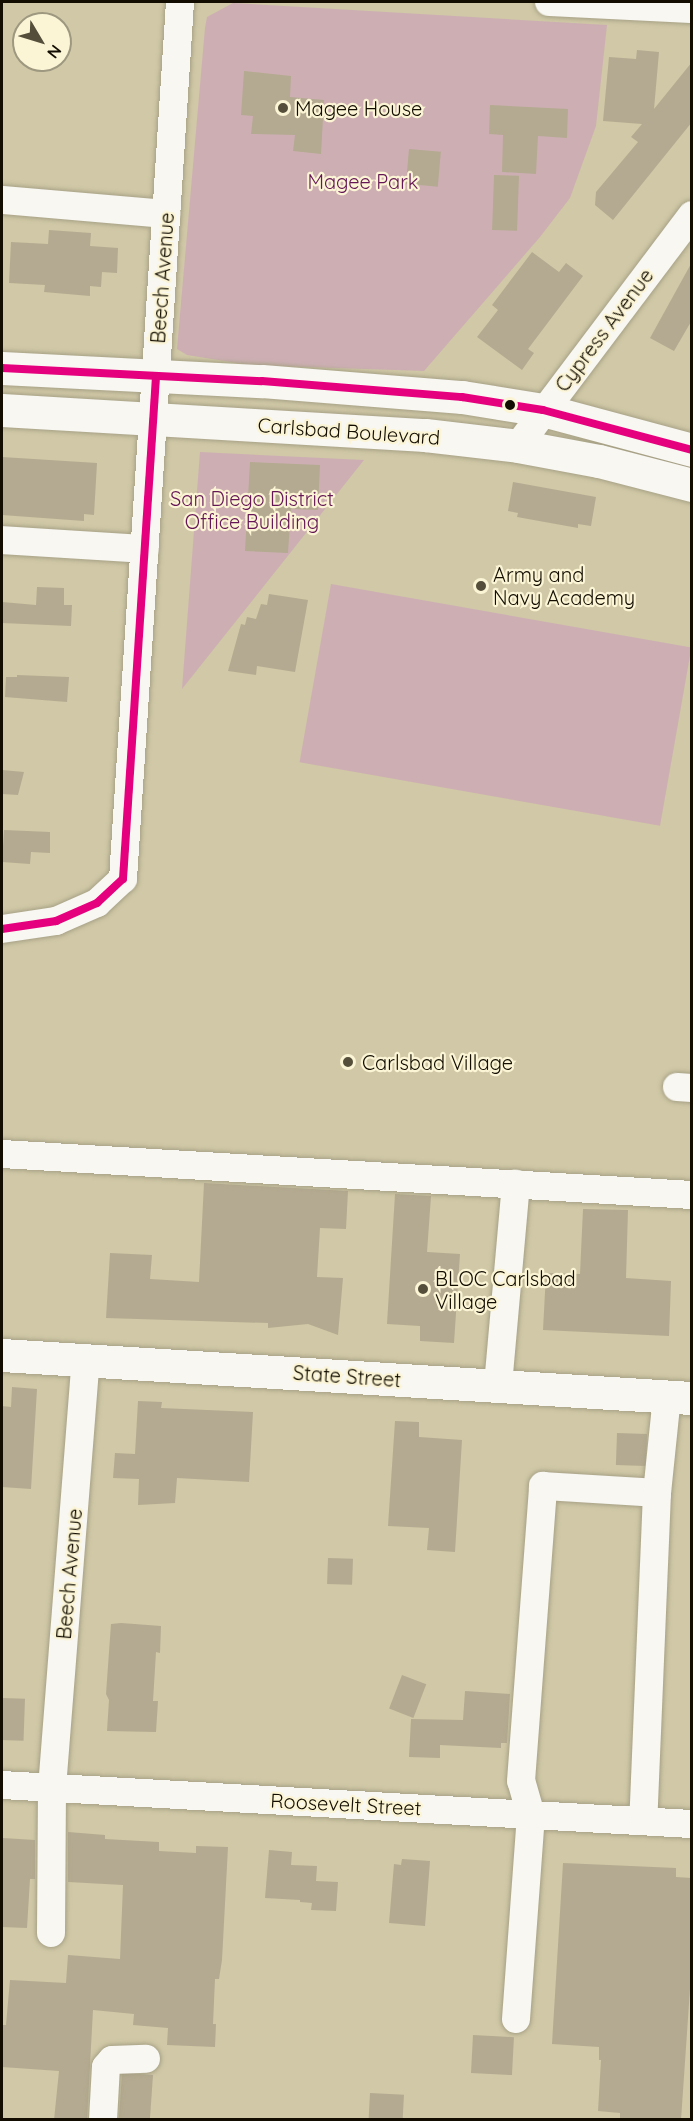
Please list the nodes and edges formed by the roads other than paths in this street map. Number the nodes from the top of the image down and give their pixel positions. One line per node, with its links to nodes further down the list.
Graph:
1 (180, 2): 5 (street, Beech Avenue)
2 (549, 2): 3 (street)
3 (692, 9)
4 (2, 200): 5 (street)
5 (166, 214): 8 (street, Beech Avenue)
6 (692, 215): 10 (street, Cypress Avenue)
7 (2, 368): 8 (main road)
8 (156, 377): 10 (main road); 11 (street, Beech Avenue)
9 (2, 410): 11 (main road, Carlsbad Boulevard)
10 (543, 410): 12 (street, Cypress Avenue); 13 (main road)
11 (153, 418): 12 (main road, Carlsbad Boulevard); 16 (street, Beech Avenue)
12 (518, 446): 14 (main road, Carlsbad Boulevard)
13 (692, 450)
14 (692, 485)
15 (2, 540): 16 (street)
16 (145, 549): 17 (street, Beech Avenue)
17 (2, 929)
18 (2, 1154): 19 (street)
19 (516, 1184): 20 (street); 23 (street)
20 (692, 1195)
21 (2, 1354): 22 (main road, State Street)
22 (86, 1359): 23 (main road, State Street); 27 (street, Beech Avenue)
23 (498, 1385): 24 (main road, State Street)
24 (679, 1397): 25 (street)
25 (657, 1493): 28 (street); 29 (street)
26 (2, 1785): 27 (street, Roosevelt Street)
27 (52, 1788): 28 (street, Roosevelt Street); 31 (street, Beech Avenue)
28 (531, 1815): 29 (street, Roosevelt Street); 32 (street)
29 (643, 1821): 30 (street, Roosevelt Street)
30 (692, 1824)
31 (51, 1933)
32 (516, 2019)
33 (146, 2059): 34 (street)
34 (103, 2120)

